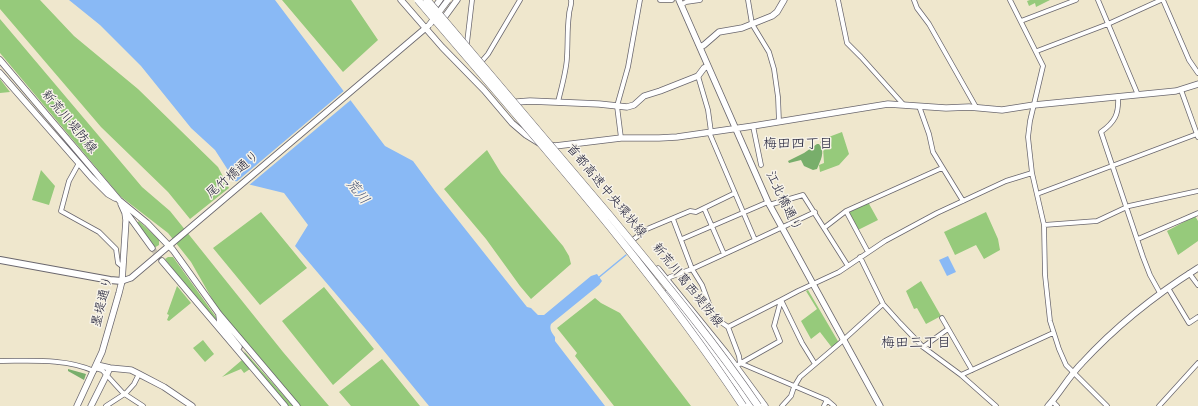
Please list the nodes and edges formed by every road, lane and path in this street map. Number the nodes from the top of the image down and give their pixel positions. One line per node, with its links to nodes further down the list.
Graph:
1 (401, 0): 32 (main road)
2 (418, 0): 118 (highway, 首都高速中央環状線, bridge)
3 (423, 0): 26 (main road, 新荒川葛西堤防線)
4 (426, 0): 144 (highway, 首都高速中央環状線, bridge)
5 (432, 0): 25 (main road, 新荒川葛西堤防線)
6 (440, 0): 25 (main road)
7 (448, 0): 32 (main road, 尾竹橋通り, bridge)
8 (457, 0): 27 (main road)
9 (472, 0): 33 (street)
10 (520, 0): 37 (street)
11 (571, 0): 47 (street)
12 (640, 0): 50 (street)
13 (660, 0): 14 (street)
14 (672, 0)
15 (700, 0): 24 (street)
16 (748, 0): 30 (street)
17 (784, 0): 30 (main road)
18 (838, 0): 48 (street)
19 (914, 0): 52 (street)
20 (1010, 0): 28 (street)
21 (1076, 0): 28 (street)
22 (1098, 0): 31 (street)
23 (1162, 0): 31 (street); 40 (street)
24 (680, 2): 34 (main road, 江北橋通り)
25 (436, 6): 26 (main road); 27 (main road, 新荒川葛西堤防線)
26 (432, 11): 29 (main road, 新荒川葛西堤防線)
27 (445, 17): 29 (main road); 33 (main road, 新荒川葛西堤防線)
28 (1021, 21): 35 (street)
29 (441, 22): 59 (main road, 新荒川葛西堤防線)
30 (752, 24): 34 (main road); 53 (street)
31 (1108, 24): 35 (street); 44 (street)
32 (428, 27): 59 (main road); 88 (main road, 尾竹橋通り)
33 (467, 43): 37 (main road, 新荒川葛西堤防線)
34 (700, 47): 38 (main road, 江北橋通り)
35 (1036, 51): 49 (street)
36 (0, 60): 69 (main road, 新荒川堤防線)
37 (482, 61): 46 (main road, 新荒川葛西堤防線)
38 (708, 66): 41 (main road); 55 (main road, 江北橋通り)
39 (0, 73): 61 (main road, 新荒川堤防線)
40 (1198, 73)
41 (698, 76): 50 (main road); 56 (street)
42 (1198, 84): 43 (main road)
43 (1181, 90): 44 (main road); 57 (street)
44 (1138, 95): 45 (main road)
45 (1118, 97): 49 (main road); 63 (street)
46 (517, 102): 47 (main road); 60 (main road, 新荒川葛西堤防線)
47 (558, 102): 50 (main road)
48 (902, 104): 51 (main road); 53 (main road)
49 (1034, 105): 52 (main road); 65 (street)
50 (617, 106): 58 (street)
51 (919, 106): 52 (main road); 64 (street)
52 (976, 107)
53 (779, 122): 54 (main road)
54 (753, 126): 55 (main road); 62 (street)
55 (736, 129): 56 (main road); 71 (main road, 江北橋通り)
56 (710, 132): 58 (main road); 67 (street)
57 (1197, 136): 63 (street)
58 (621, 138): 60 (main road)
59 (546, 145): 60 (main road); 125 (main road, 新荒川葛西堤防線)
60 (555, 146): 84 (main road, 新荒川葛西堤防線)
61 (79, 163): 69 (main road, 新荒川堤防線); 96 (street)
62 (761, 165)
63 (1112, 166): 68 (street); 74 (street)
64 (942, 168): 70 (street); 75 (street)
65 (1032, 173): 68 (street); 70 (street)
66 (1198, 191): 74 (street)
67 (735, 193): 73 (street); 76 (street)
68 (1037, 194): 80 (street)
69 (119, 200): 72 (main road, 墨堤通り); 88 (main road, 新荒川堤防線)
70 (963, 201): 90 (street)
71 (769, 203): 76 (street); 77 (street); 82 (main road, 江北橋通り)
72 (124, 208): 89 (main road); 96 (main road, 墨堤通り)
73 (704, 208): 79 (street); 81 (street)
74 (1126, 208): 80 (street); 86 (street)
75 (846, 211): 83 (street); 90 (street)
76 (743, 212): 81 (street); 87 (street)
77 (815, 212): 82 (street); 83 (street)
78 (1198, 213): 86 (street)
79 (673, 218): 84 (street); 85 (street)
80 (1044, 225): 113 (street)
81 (712, 226): 85 (street); 91 (street)
82 (782, 228): 87 (street); 102 (main road, 江北橋通り)
83 (824, 228): 95 (street)
84 (634, 239): 100 (main road, 新荒川葛西堤防線)
85 (682, 239): 98 (street)
86 (1138, 239): 105 (street)
87 (755, 240): 91 (street)
88 (169, 246): 101 (main road, 尾竹橋通り); 108 (main road, 新荒川堤防線)
89 (152, 248)
90 (868, 252): 92 (street)
91 (724, 254): 98 (street)
92 (860, 257): 95 (street); 107 (street)
93 (0, 260): 101 (main road)
94 (162, 261): 116 (main road, 新荒川堤防線)
95 (848, 266): 102 (street)
96 (123, 267): 101 (main road, 墨堤通り)
97 (1198, 268): 99 (main road)
98 (692, 269): 100 (street); 111 (street)
99 (1190, 273): 103 (street); 104 (main road)
100 (667, 280): 120 (main road, 新荒川葛西堤防線)
101 (122, 281): 122 (main road, 墨堤通り)
102 (813, 284): 106 (street); 114 (main road, 江北橋通り)
103 (1198, 286)
104 (1168, 288): 105 (main road); 109 (street)
105 (1160, 293): 126 (main road)
106 (781, 300): 111 (street); 120 (street); 121 (street)
107 (883, 304): 114 (street); 115 (street)
108 (218, 314): 116 (main road, 新荒川堤防線); 140 (main road, 新荒川堤防線)
109 (1198, 317)
110 (942, 318): 112 (street)
111 (728, 327): 120 (street)
112 (948, 330): 115 (street); 124 (street)
113 (1053, 333): 124 (street); 126 (street)
114 (844, 340): 121 (street); 149 (main road, 江北橋通り)
115 (923, 347): 128 (street)
116 (242, 357): 139 (main road, 新荒川堤防線)
117 (0, 361): 122 (street)
118 (713, 362): 141 (highway, 首都高速中央環状線, bridge); 142 (highway, bridge)
119 (1198, 363): 153 (street)
120 (738, 364): 125 (street); 130 (street); 145 (main road, 新荒川葛西堤防線)
121 (815, 364): 130 (street)
122 (95, 368): 123 (main road); 129 (street); 134 (main road, 墨堤通り)
123 (110, 368): 127 (main road); 129 (main road)
124 (972, 370): 128 (street)
125 (728, 372): 143 (main road, 新荒川葛西堤防線)
126 (1073, 372): 133 (main road); 152 (street)
127 (139, 374): 131 (street); 138 (main road)
128 (961, 375): 150 (street)
129 (107, 376): 131 (street); 135 (main road)
130 (794, 386): 132 (street); 146 (street)
131 (124, 394): 136 (street); 137 (street)
132 (827, 400): 147 (street); 148 (street)
133 (1050, 404): 151 (street)
134 (77, 406)
135 (90, 406)
136 (106, 406)
137 (143, 406)
138 (192, 406)
139 (284, 406)
140 (297, 406)
141 (743, 406)
142 (747, 406)
143 (752, 406)
144 (758, 406)
145 (765, 406)
146 (782, 406)
147 (824, 406)
148 (834, 406)
149 (880, 406)
150 (996, 406)
151 (1056, 406)
152 (1107, 406)
153 (1159, 406)

